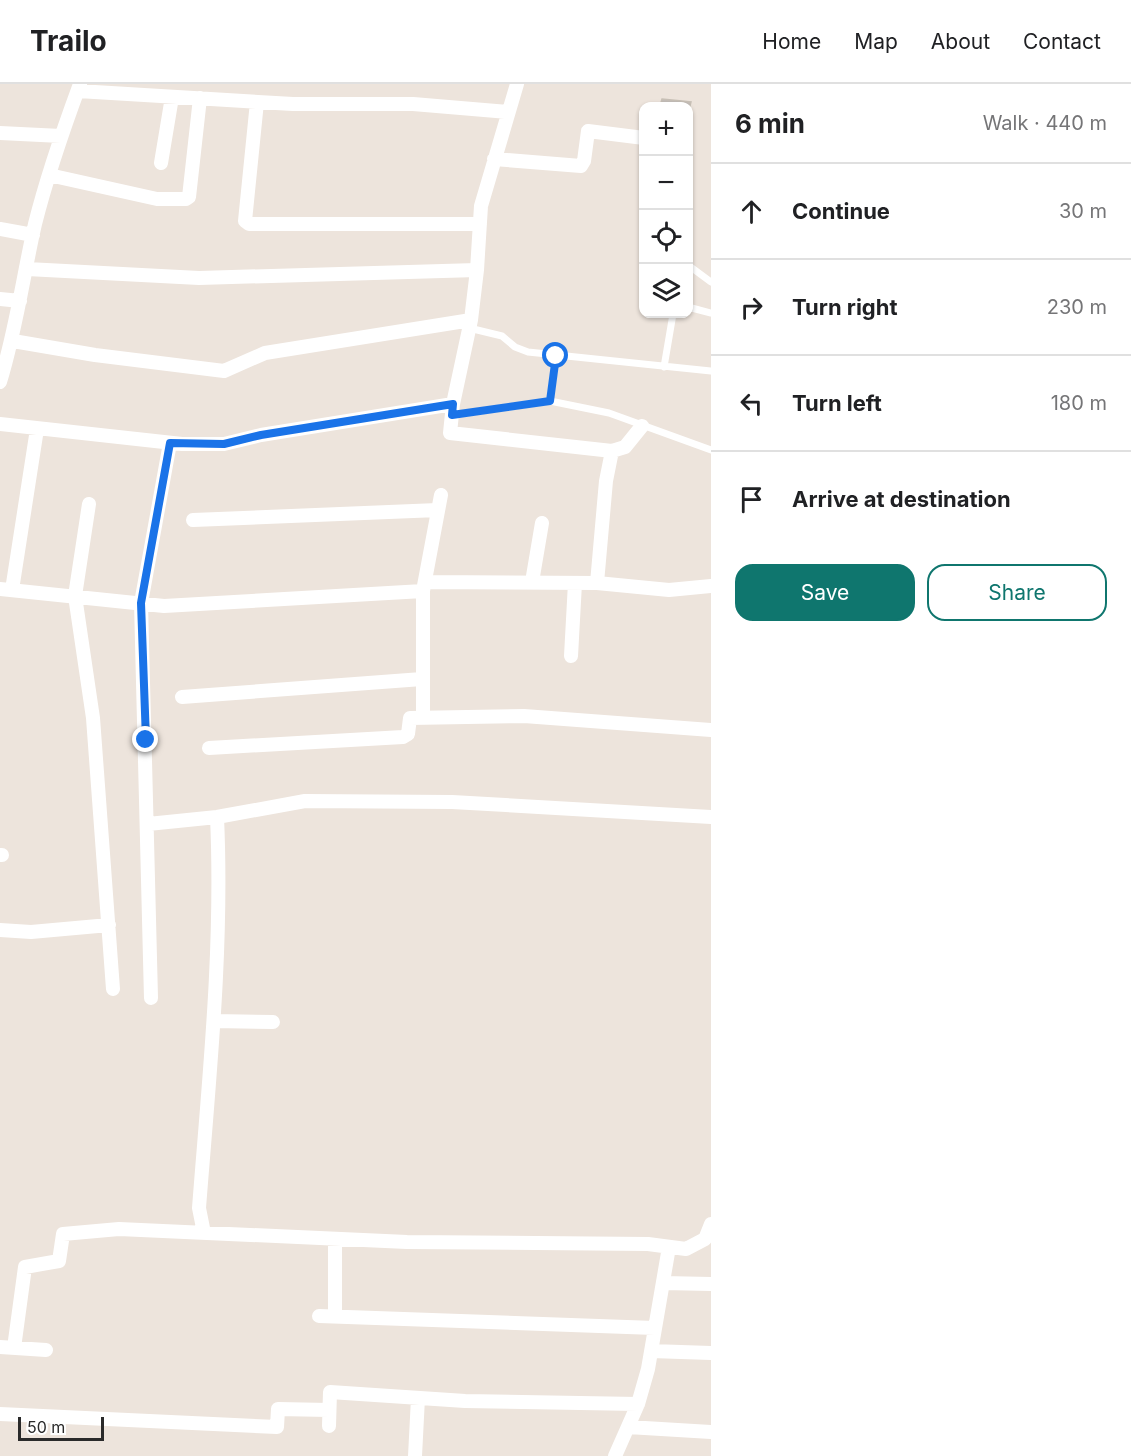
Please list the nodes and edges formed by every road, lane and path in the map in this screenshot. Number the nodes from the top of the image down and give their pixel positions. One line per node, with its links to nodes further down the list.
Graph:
1 (517, 84): 6 (street)
2 (79, 88): 3 (street); 8 (street)
3 (172, 97): 4 (street); 11 (street)
4 (200, 98): 5 (street); 12 (street)
5 (257, 102): 6 (street); 13 (street)
6 (508, 112): 10 (street)
7 (0, 133): 8 (street)
8 (61, 136): 12 (street)
9 (639, 137): 10 (street)
10 (494, 159): 13 (street)
11 (161, 163)
12 (49, 175): 15 (street)
13 (480, 224): 18 (street)
14 (0, 229): 15 (street)
15 (33, 235): 16 (street)
16 (27, 269): 18 (street); 21 (street)
17 (693, 269): 19 (lane)
18 (477, 270): 25 (street)
19 (711, 282)
20 (0, 299): 21 (street)
21 (20, 301): 26 (street)
22 (693, 308): 23 (lane)
23 (711, 313)
24 (672, 318): 28 (lane)
25 (470, 324): 26 (street); 27 (lane); 32 (street)
26 (13, 341): 30 (street)
27 (556, 356): 28 (lane); 31 (lane)
28 (664, 367): 29 (lane)
29 (711, 371)
30 (0, 382)
31 (550, 401): 32 (lane); 34 (lane)
32 (452, 409): 36 (street); 38 (street)
33 (0, 424): 35 (street)
34 (642, 426): 37 (lane); 38 (street)
35 (37, 429): 36 (street); 49 (street)
36 (170, 443): 51 (street)
37 (711, 450)
38 (612, 451): 46 (street)
39 (441, 495): 41 (street)
40 (89, 504): 50 (street)
41 (438, 510): 42 (street); 47 (street)
42 (193, 520)
43 (542, 523): 44 (street)
44 (532, 582): 45 (street); 47 (street)
45 (575, 583): 46 (street); 52 (street)
46 (597, 583): 48 (street)
47 (424, 586): 51 (street); 53 (street)
48 (711, 586)
49 (6, 589): 50 (street)
50 (75, 596): 51 (street); 61 (street)
51 (141, 603): 60 (street)
52 (571, 656)
53 (422, 680): 54 (street); 55 (street)
54 (182, 697)
55 (423, 718): 56 (street); 57 (street)
56 (711, 730)
57 (209, 748)
58 (711, 817): 59 (street)
59 (217, 818): 60 (street); 65 (street)
60 (147, 824): 64 (street)
61 (108, 925): 62 (street); 63 (street)
62 (0, 930)
63 (113, 989)
64 (151, 999)
65 (214, 1021): 66 (street); 68 (street)
66 (273, 1022)
67 (711, 1224): 70 (street)
68 (204, 1233): 69 (street); 76 (street)
69 (335, 1239): 70 (street); 74 (street)
70 (669, 1247): 71 (street)
71 (663, 1283): 72 (street); 75 (street)
72 (711, 1284)
73 (319, 1316): 74 (street)
74 (335, 1316): 75 (street)
75 (655, 1328): 78 (street)
76 (7, 1348): 77 (street)
77 (46, 1350)
78 (651, 1351): 79 (street); 81 (street)
79 (711, 1353)
80 (418, 1398): 81 (street); 82 (street); 87 (street)
81 (638, 1404): 85 (street)
82 (329, 1410): 83 (street); 84 (street)
83 (0, 1414)
84 (329, 1426)
85 (628, 1427): 86 (street); 88 (street)
86 (711, 1432)
87 (414, 1456)
88 (615, 1456)

